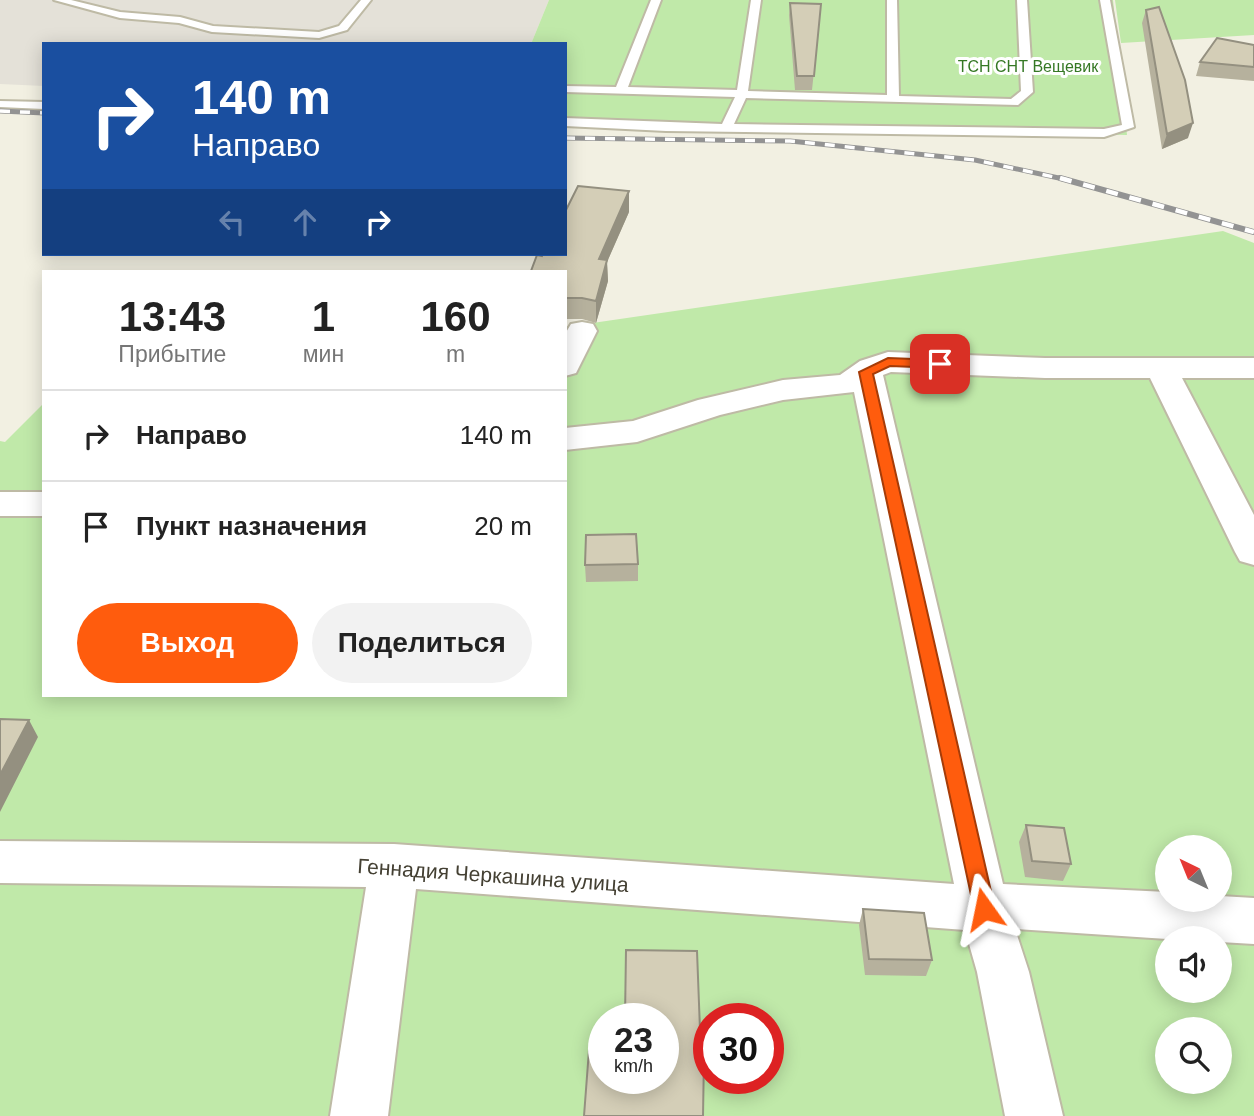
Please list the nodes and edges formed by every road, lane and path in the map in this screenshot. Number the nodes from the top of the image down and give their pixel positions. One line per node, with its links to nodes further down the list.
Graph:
1 (59, 0): 2 (lane)
2 (366, 0)
3 (656, 0): 9 (lane)
4 (756, 0): 10 (lane)
5 (892, 0): 11 (lane)
6 (1022, 0): 11 (lane)
7 (1105, 0): 15 (lane)
8 (567, 89): 9 (lane)
9 (621, 90): 10 (lane)
10 (742, 94): 11 (lane); 15 (lane)
11 (893, 99)
12 (0, 104): 13 (lane)
13 (42, 106)
14 (567, 122): 15 (lane)
15 (727, 127)
16 (582, 331): 17 (street)
17 (567, 362)
18 (1161, 368): 19 (street); 20 (street); 24 (street)
19 (1254, 368)
20 (866, 372): 21 (street); 27 (street)
21 (567, 439)
22 (0, 504): 23 (street)
23 (42, 504)
24 (1254, 552)
25 (0, 862): 26 (street, Геннадия Черкашина улица)
26 (394, 866): 27 (street, Геннадия Черкашина улица); 29 (street)
27 (984, 909): 28 (street, Геннадия Черкашина улица); 30 (street)
28 (1254, 921)
29 (359, 1116)
30 (1034, 1116)

